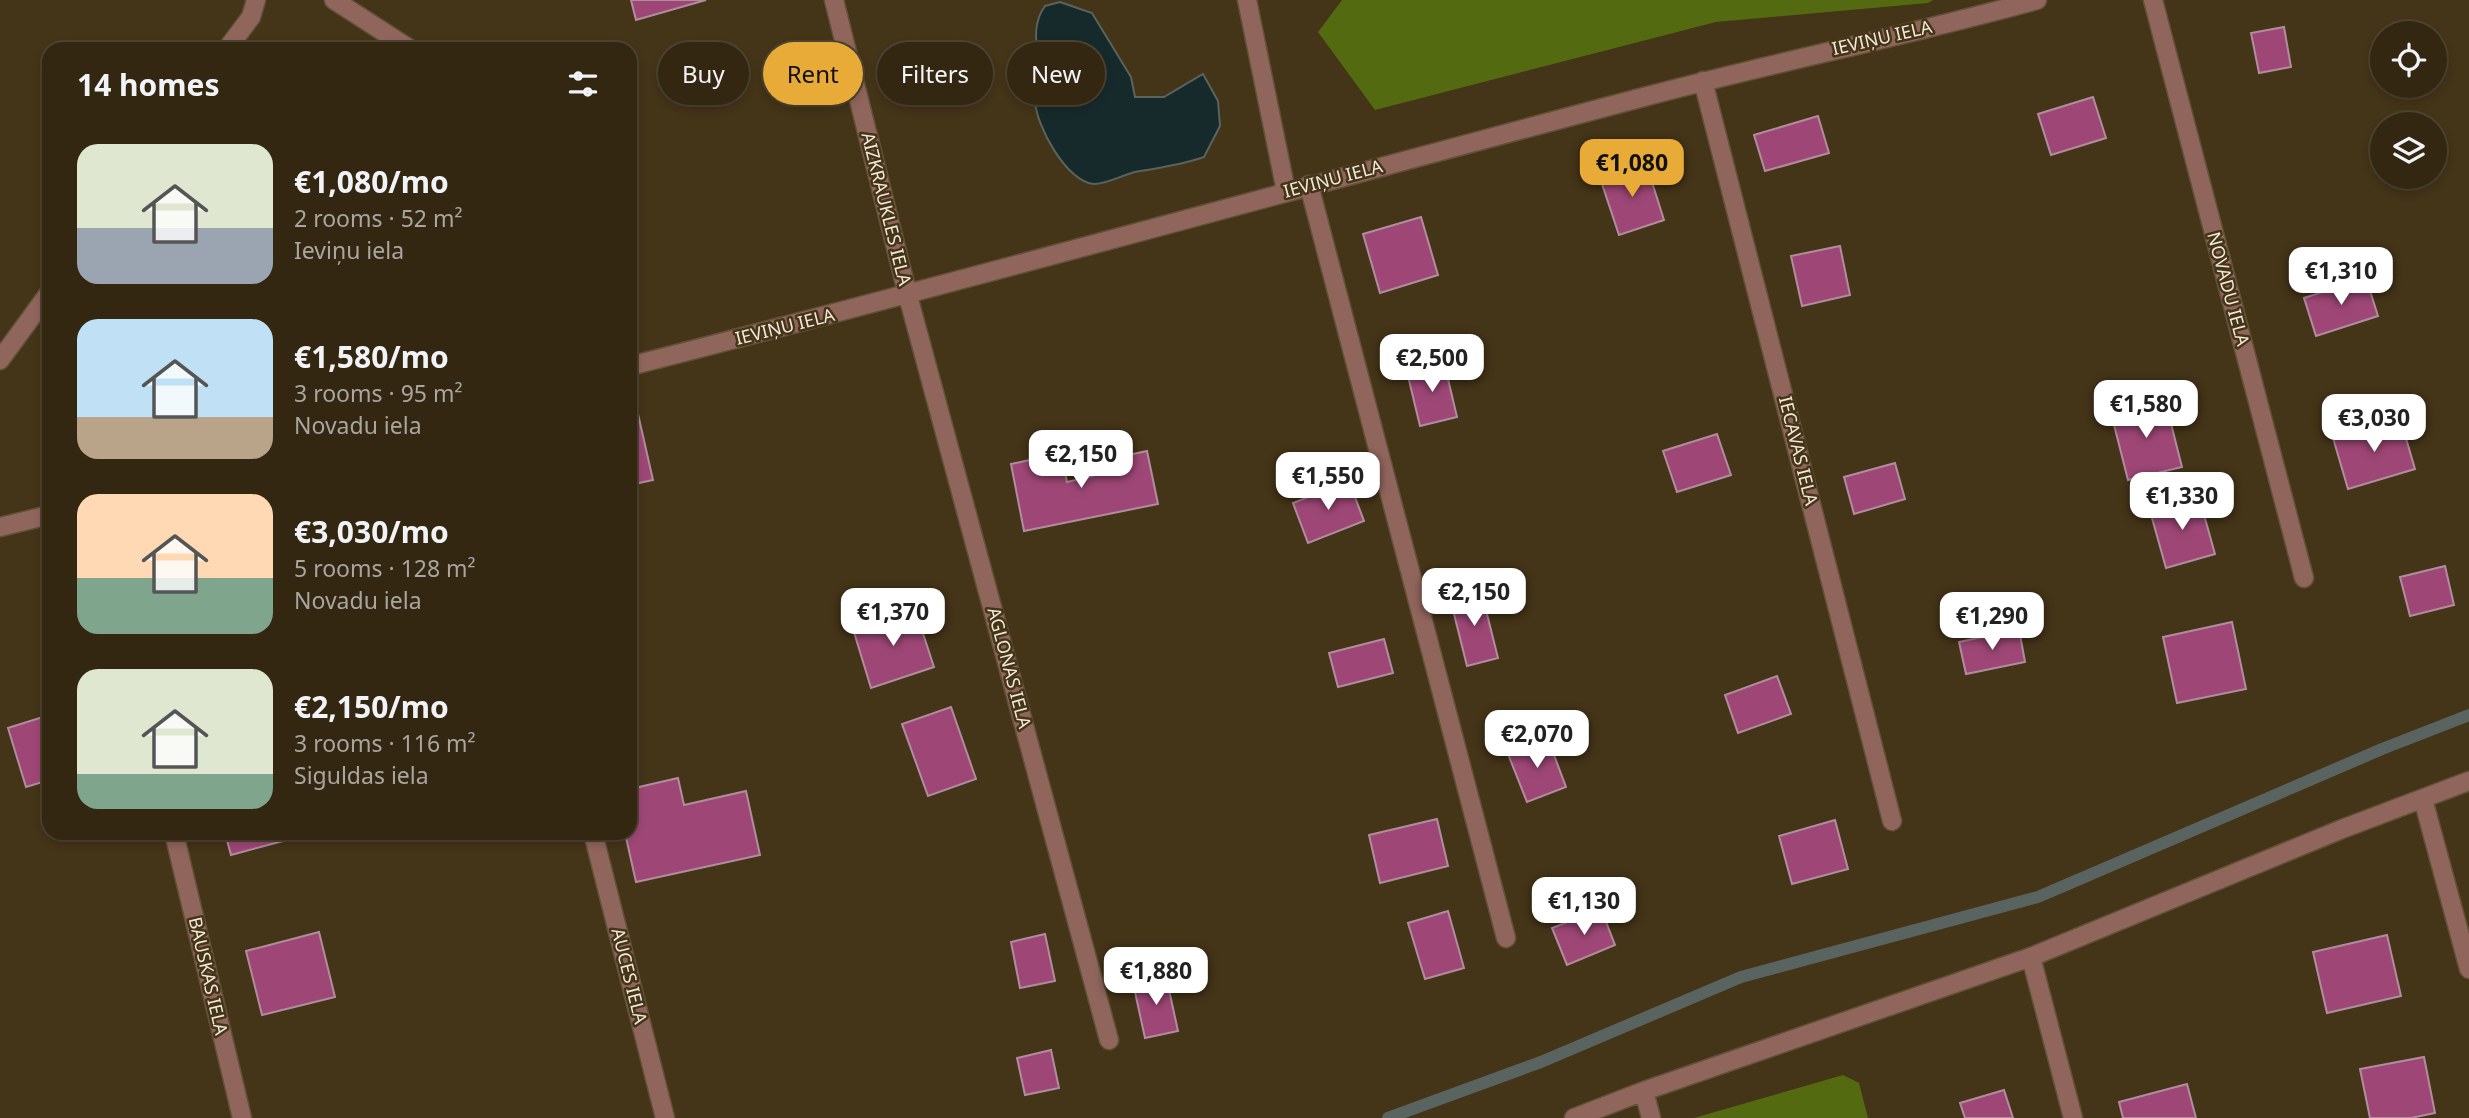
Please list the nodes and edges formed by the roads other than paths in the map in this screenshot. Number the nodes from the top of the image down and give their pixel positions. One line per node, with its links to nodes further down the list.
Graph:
1 (256, 0): 7 (street)
2 (334, 0): 8 (street)
3 (834, 0): 12 (street, AIZKRAUKLES IELA)
4 (1247, 0): 11 (street)
5 (2037, 0): 9 (street, IEVIŅU IELA)
6 (2153, 0): 18 (street, NOVADU IELA)
7 (232, 42)
8 (399, 42)
9 (1703, 81): 10 (street, IEVIŅU IELA); 21 (street, IECAVAS IELA)
10 (1309, 185): 11 (street, IEVIŅU IELA); 24 (street)
11 (1286, 191): 12 (street, IEVIŅU IELA)
12 (908, 296): 15 (street, IEVIŅU IELA); 27 (street, AGLONAS IELA)
13 (42, 303): 14 (street)
14 (0, 360)
15 (637, 364)
16 (42, 516): 17 (street)
17 (0, 527)
18 (2304, 578)
19 (2469, 781): 20 (street)
20 (2423, 799): 25 (street); 26 (street)
21 (1892, 821)
22 (176, 840): 29 (street, BAUSKAS IELA)
23 (595, 840): 30 (street, AUCES IELA)
24 (1506, 938)
25 (2031, 957): 28 (street); 33 (street)
26 (2469, 969)
27 (1110, 1040)
28 (1644, 1091): 31 (street); 32 (street)
29 (242, 1118)
30 (665, 1118)
31 (1574, 1118)
32 (1651, 1118)
33 (2073, 1118)

